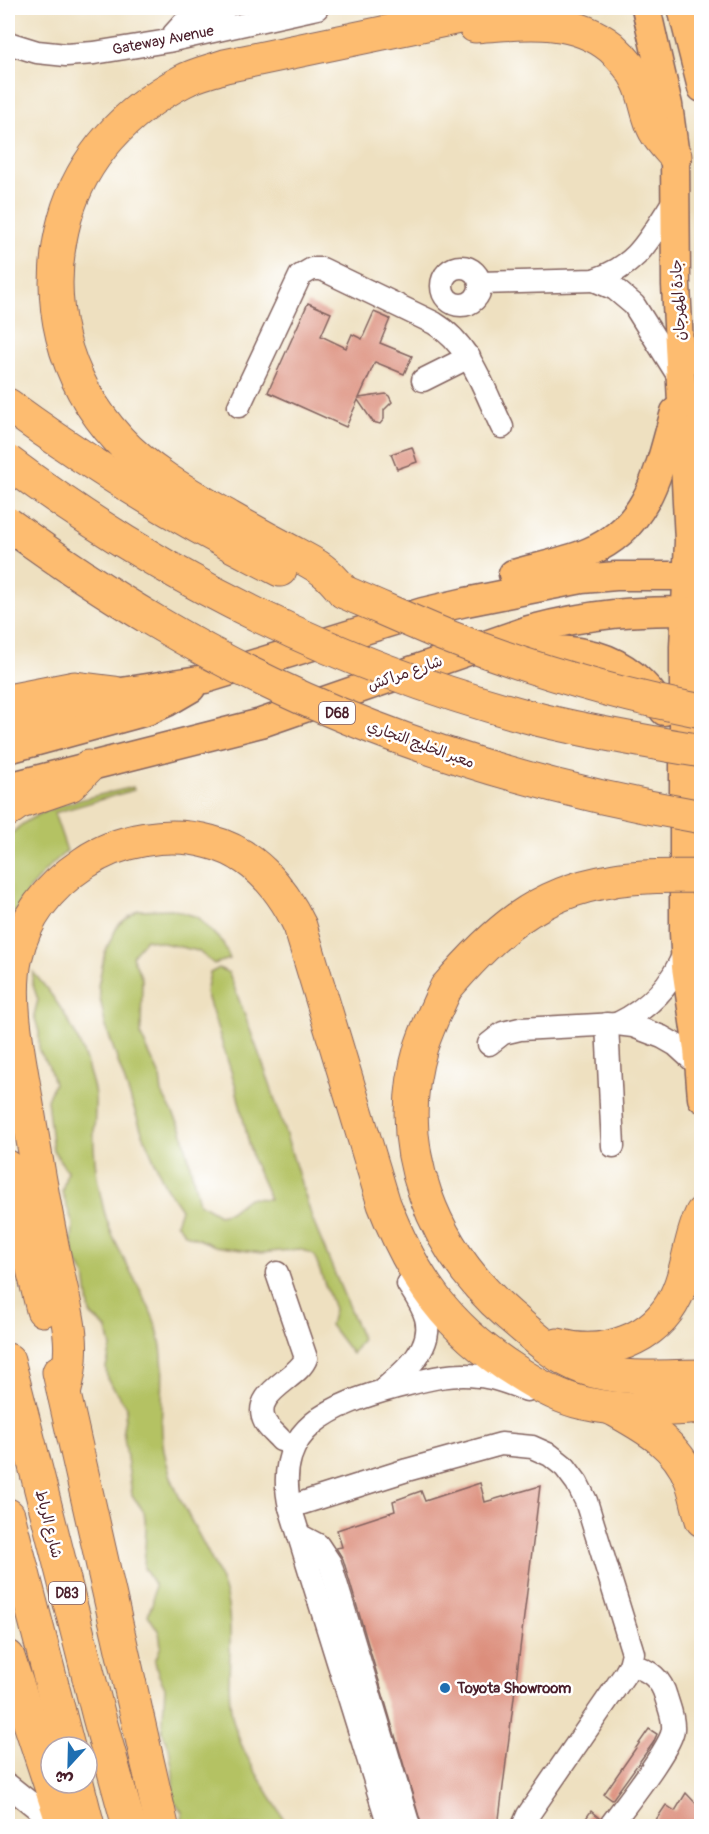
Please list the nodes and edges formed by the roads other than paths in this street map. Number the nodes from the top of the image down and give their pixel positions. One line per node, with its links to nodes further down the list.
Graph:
1 (225, 8): 7 (street)
2 (317, 8): 7 (street, Gateway Avenue)
3 (502, 8): 6 (highway)
4 (646, 8): 10 (main road, جادة المهرجان)
5 (682, 8): 9 (main road)
6 (395, 30): 10 (highway); 25 (highway)
7 (168, 41): 8 (street, Gateway Avenue)
8 (8, 43)
9 (702, 88)
10 (675, 156): 11 (main road, جادة المهرجان)
11 (675, 199): 12 (street); 18 (main road, جادة المهرجان)
12 (594, 280): 13 (street); 18 (street)
13 (480, 283): 14 (street); 14 (street)
14 (450, 301): 15 (street)
15 (434, 323): 16 (street); 20 (street)
16 (469, 357): 17 (street); 21 (street)
17 (423, 380)
18 (682, 384): 24 (main road, جادة المهرجان); 26 (main road)
19 (8, 405): 25 (highway)
20 (239, 406)
21 (502, 427)
22 (8, 462): 35 (highway, bridge)
23 (8, 524): 39 (highway, معبر الخليج التجاري / D68, bridge)
24 (695, 576): 26 (main road); 27 (main road, جادة المهرجان)
25 (344, 592): 32 (highway, bridge)
26 (466, 602): 29 (main road)
27 (694, 612): 28 (main road, شارع مراكش); 35 (main road, جادة المهرجان)
28 (467, 652): 35 (main road); 36 (main road, شارع مراكش)
29 (205, 679): 30 (main road); 34 (main road)
30 (115, 693): 31 (highway); 33 (main road)
31 (8, 701)
32 (702, 711)
33 (8, 721)
34 (8, 749)
35 (693, 755): 41 (main road, جادة المهرجان)
36 (88, 767): 37 (main road, شارع مراكش); 38 (highway)
37 (8, 787)
38 (8, 810)
39 (702, 817)
40 (702, 876): 53 (highway, bridge)
41 (685, 951): 43 (street); 46 (main road, جادة المهرجان)
42 (8, 1013): 45 (highway)
43 (612, 1024): 44 (street); 46 (street); 48 (street)
44 (489, 1044)
45 (18, 1051): 51 (highway); 57 (highway)
46 (699, 1066): 47 (main road, جادة المهرجان)
47 (702, 1098)
48 (613, 1146)
49 (8, 1167): 57 (highway)
50 (702, 1213): 53 (highway)
51 (399, 1243): 56 (street); 58 (highway)
52 (277, 1273): 62 (street)
53 (529, 1332): 55 (highway)
54 (8, 1360): 75 (highway, شارع الرباط / D83)
55 (702, 1376)
56 (380, 1392): 58 (street); 59 (street)
57 (64, 1394): 76 (highway)
58 (560, 1395): 61 (highway)
59 (333, 1406): 62 (street); 63 (street)
60 (702, 1407): 61 (highway)
61 (612, 1408): 65 (highway)
62 (281, 1440): 63 (street)
63 (290, 1507): 66 (street); 68 (street)
64 (8, 1515): 69 (highway, D83)
65 (702, 1520)
66 (299, 1535): 77 (street); 78 (street)
67 (8, 1657): 73 (highway)
68 (630, 1665): 79 (street); 80 (street)
69 (65, 1735)
70 (8, 1785): 72 (street)
71 (80, 1795): 74 (highway)
72 (56, 1827)
73 (64, 1827)
74 (88, 1827)
75 (129, 1827)
76 (162, 1827)
77 (389, 1827)
78 (409, 1827)
79 (523, 1827)
80 (610, 1827)

